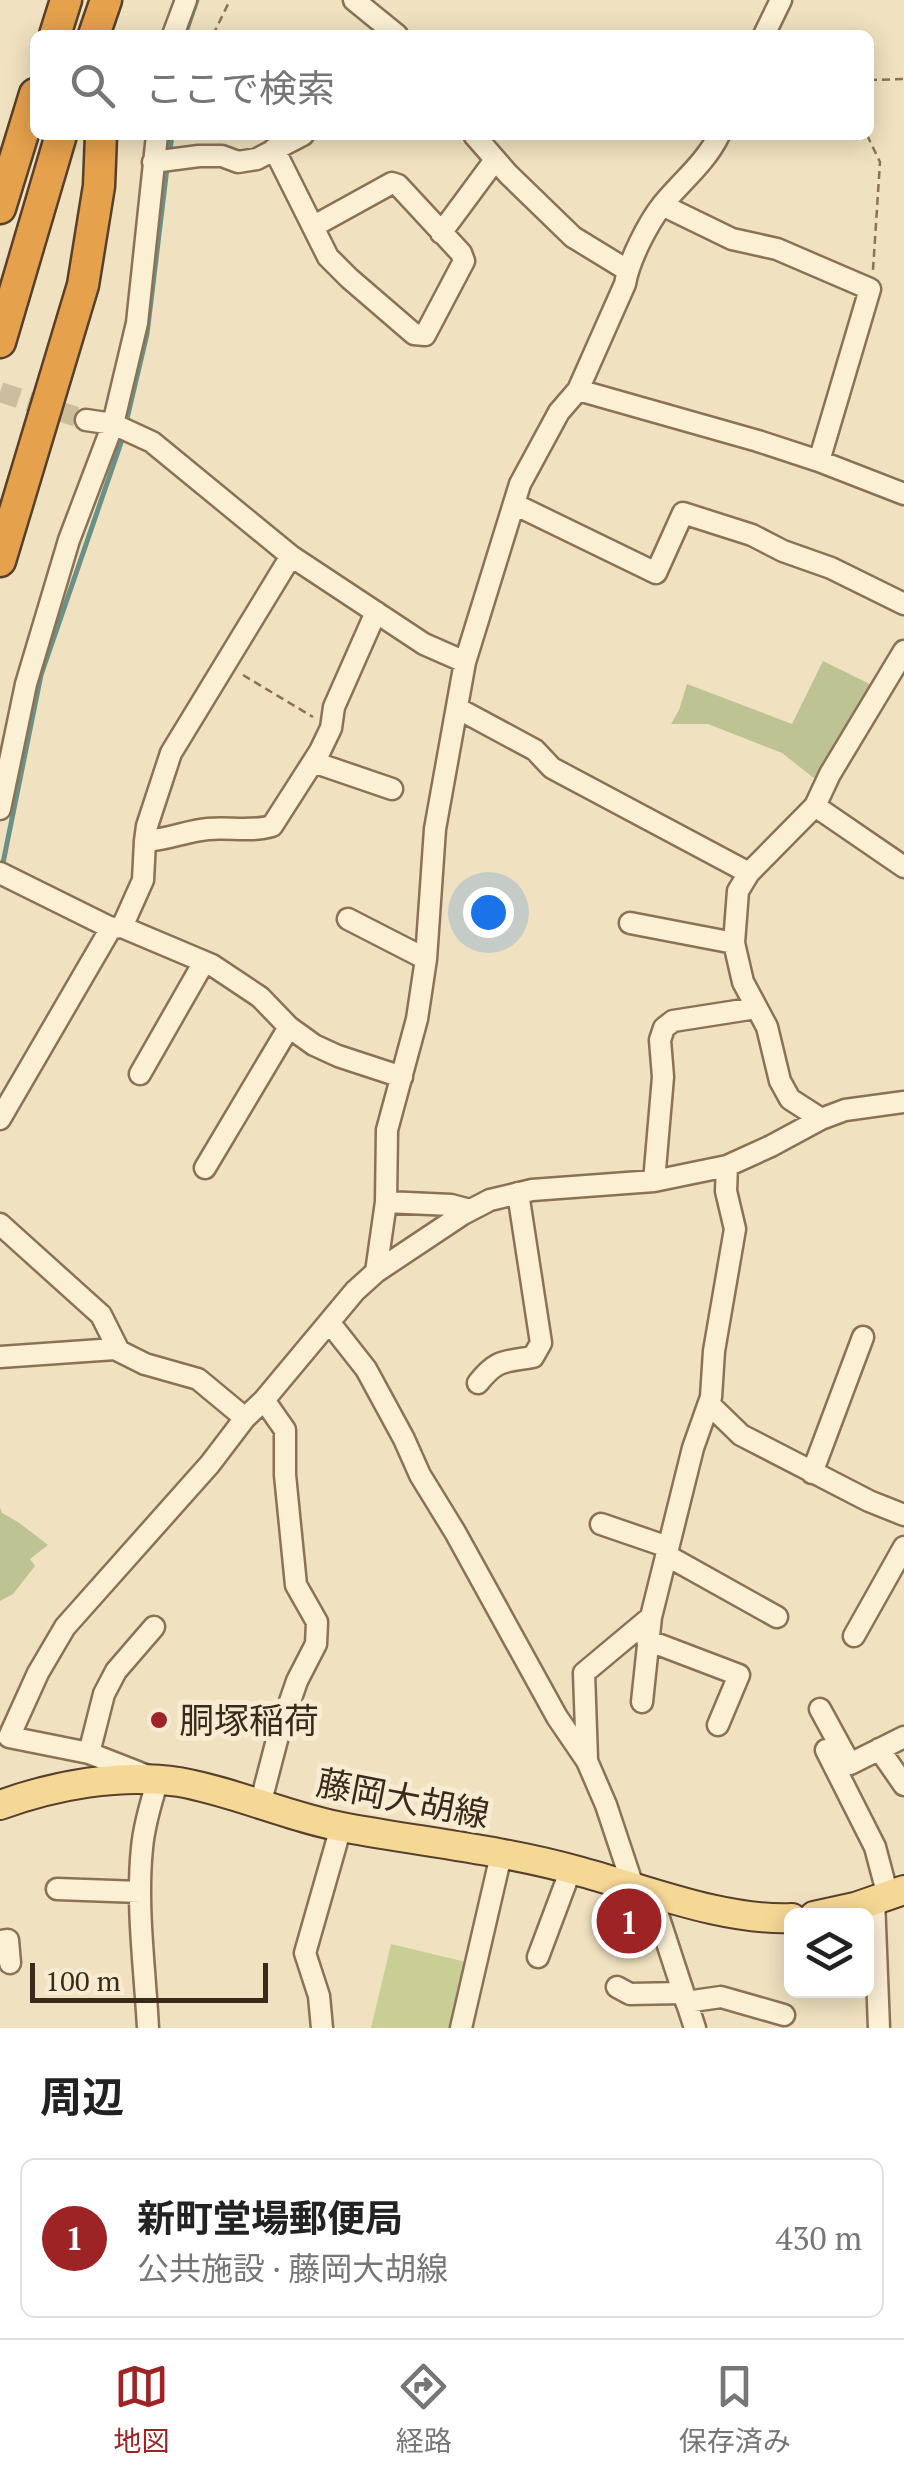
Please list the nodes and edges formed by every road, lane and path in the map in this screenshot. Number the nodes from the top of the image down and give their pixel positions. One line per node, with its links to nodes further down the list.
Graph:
1 (66, 0): 7 (highway)
2 (106, 0): 8 (highway)
3 (186, 0): 9 (street)
4 (230, 0): 10 (path)
5 (354, 0): 11 (street)
6 (782, 0): 12 (street)
7 (56, 30)
8 (96, 30)
9 (175, 30)
10 (215, 30)
11 (391, 30)
12 (767, 30)
13 (904, 78): 14 (path)
14 (874, 80)
15 (30, 110): 27 (highway)
16 (59, 140): 32 (highway)
17 (101, 140): 40 (highway)
18 (159, 140): 25 (street)
19 (293, 140): 23 (street)
20 (478, 140): 24 (street)
21 (716, 140): 26 (street)
22 (869, 140): 31 (path)
23 (274, 149): 25 (street); 28 (street)
24 (495, 160): 29 (street); 30 (street)
25 (164, 161): 35 (street)
26 (662, 205): 30 (street); 31 (street)
27 (0, 208)
28 (314, 226): 29 (street); 29 (street)
29 (441, 232)
30 (627, 270): 33 (street)
31 (870, 289): 36 (street)
32 (0, 342)
33 (578, 390): 36 (street); 38 (street)
34 (86, 420): 35 (street)
35 (121, 428): 39 (street); 51 (street)
36 (819, 460): 37 (street)
37 (904, 494)
38 (514, 504): 41 (street); 44 (street)
39 (291, 556): 42 (street); 45 (street)
40 (0, 560)
41 (904, 604)
42 (376, 612): 44 (street); 47 (street)
43 (904, 651): 50 (street)
44 (465, 662): 46 (street)
45 (225, 664): 47 (path); 52 (street)
46 (457, 708): 55 (street); 60 (street)
47 (331, 728): 48 (street)
48 (312, 762): 49 (street); 52 (street)
49 (392, 789)
50 (816, 806): 53 (street); 55 (street)
51 (0, 809)
52 (144, 841): 58 (street)
53 (904, 867)
54 (0, 873): 58 (street)
55 (749, 873): 59 (street)
56 (348, 919): 60 (street)
57 (630, 924): 59 (street)
58 (117, 927): 61 (street); 67 (street)
59 (734, 944): 62 (street)
60 (426, 959): 65 (street)
61 (204, 962): 63 (street); 64 (street)
62 (756, 1008): 68 (street); 71 (street)
63 (289, 1026): 65 (street); 70 (street)
64 (140, 1074)
65 (402, 1077): 73 (street)
66 (904, 1104): 68 (street)
67 (0, 1119)
68 (822, 1119): 69 (street)
69 (727, 1166): 71 (street); 83 (street)
70 (205, 1168)
71 (654, 1181): 72 (street)
72 (518, 1193): 74 (street); 81 (street)
73 (386, 1202): 74 (street); 76 (street)
74 (470, 1210): 76 (street)
75 (0, 1224): 79 (street)
76 (376, 1272): 77 (street)
77 (329, 1322): 82 (street); 103 (street)
78 (863, 1336): 85 (street)
79 (118, 1351): 80 (street); 84 (street)
80 (0, 1357)
81 (478, 1383)
82 (264, 1400): 84 (street); 106 (street)
83 (709, 1404): 85 (street); 89 (street)
84 (244, 1418): 99 (street)
85 (812, 1473): 86 (street)
86 (904, 1515)
87 (601, 1524): 89 (street)
88 (904, 1547): 93 (street)
89 (667, 1551): 90 (street); 91 (street)
90 (777, 1616)
91 (650, 1618): 94 (street); 103 (street)
92 (154, 1627): 102 (street)
93 (854, 1636)
94 (647, 1640): 95 (street); 97 (street)
95 (642, 1702)
96 (820, 1708): 100 (street)
97 (718, 1725)
98 (904, 1737): 100 (street)
99 (5, 1738): 102 (street)
100 (880, 1749): 105 (street)
101 (826, 1750): 114 (street)
102 (90, 1753): 104 (street)
103 (587, 1761): 111 (street)
104 (158, 1780): 106 (main road, 藤岡大胡線); 107 (main road, 藤岡大胡線); 113 (street)
105 (904, 1785)
106 (260, 1805): 108 (main road, 藤岡大胡線)
107 (0, 1806)
108 (341, 1827): 109 (main road, 藤岡大胡線); 124 (street)
109 (501, 1855): 110 (main road, 藤岡大胡線); 125 (street)
110 (572, 1869): 111 (main road, 藤岡大胡線); 118 (street)
111 (642, 1888): 116 (main road, 藤岡大胡線); 121 (street)
112 (56, 1889): 113 (street)
113 (140, 1892): 123 (street)
114 (889, 1895): 115 (main road); 127 (street)
115 (843, 1908)
116 (784, 1918)
117 (0, 1940): 119 (street)
118 (538, 1957)
119 (10, 1963)
120 (618, 1987): 121 (street)
121 (684, 1998): 122 (street); 126 (street)
122 (784, 2016)
123 (148, 2028)
124 (322, 2028)
125 (461, 2028)
126 (694, 2028)
127 (879, 2028)

